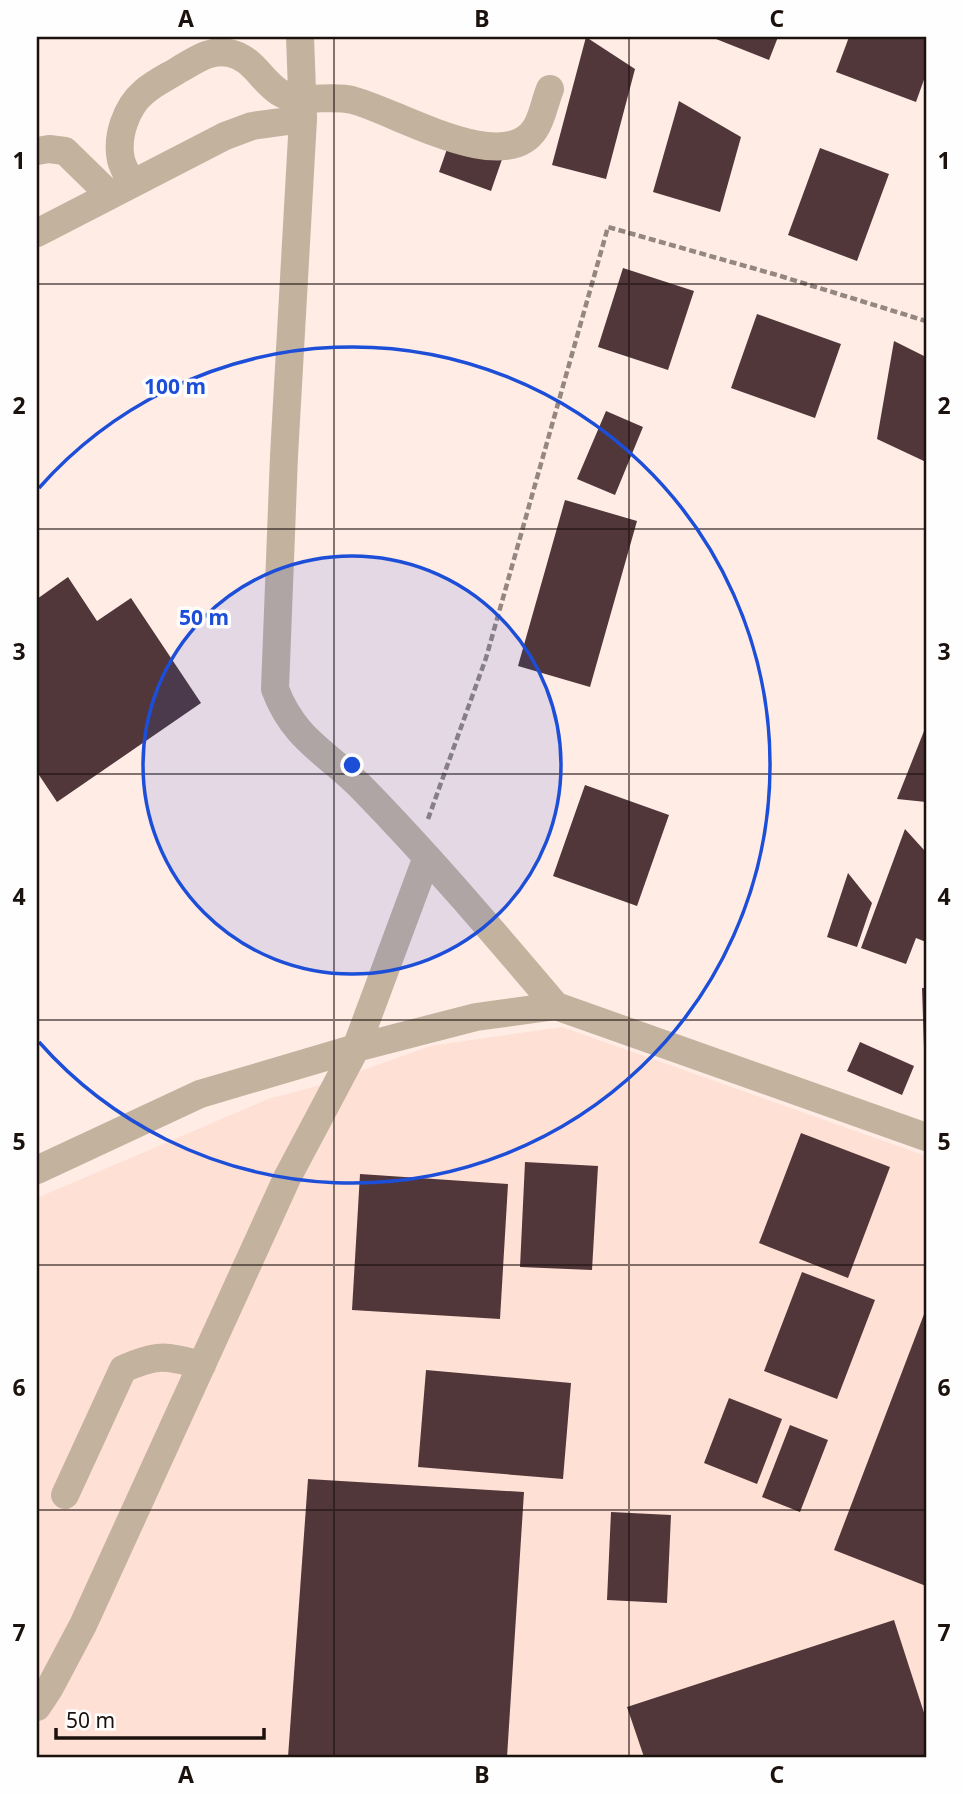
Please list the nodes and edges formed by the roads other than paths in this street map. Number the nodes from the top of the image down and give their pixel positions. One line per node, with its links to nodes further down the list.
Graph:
1 (300, 37): 3 (lane)
2 (550, 89): 3 (lane)
3 (303, 109): 5 (lane); 5 (lane); 7 (lane)
4 (37, 151): 5 (lane)
5 (121, 190): 6 (lane)
6 (37, 233)
7 (423, 853): 8 (lane); 9 (lane)
8 (556, 1006): 9 (lane); 10 (lane)
9 (356, 1048): 11 (lane); 12 (lane)
10 (926, 1137)
11 (37, 1170)
12 (202, 1365): 13 (lane); 14 (lane)
13 (65, 1495)
14 (37, 1707)

